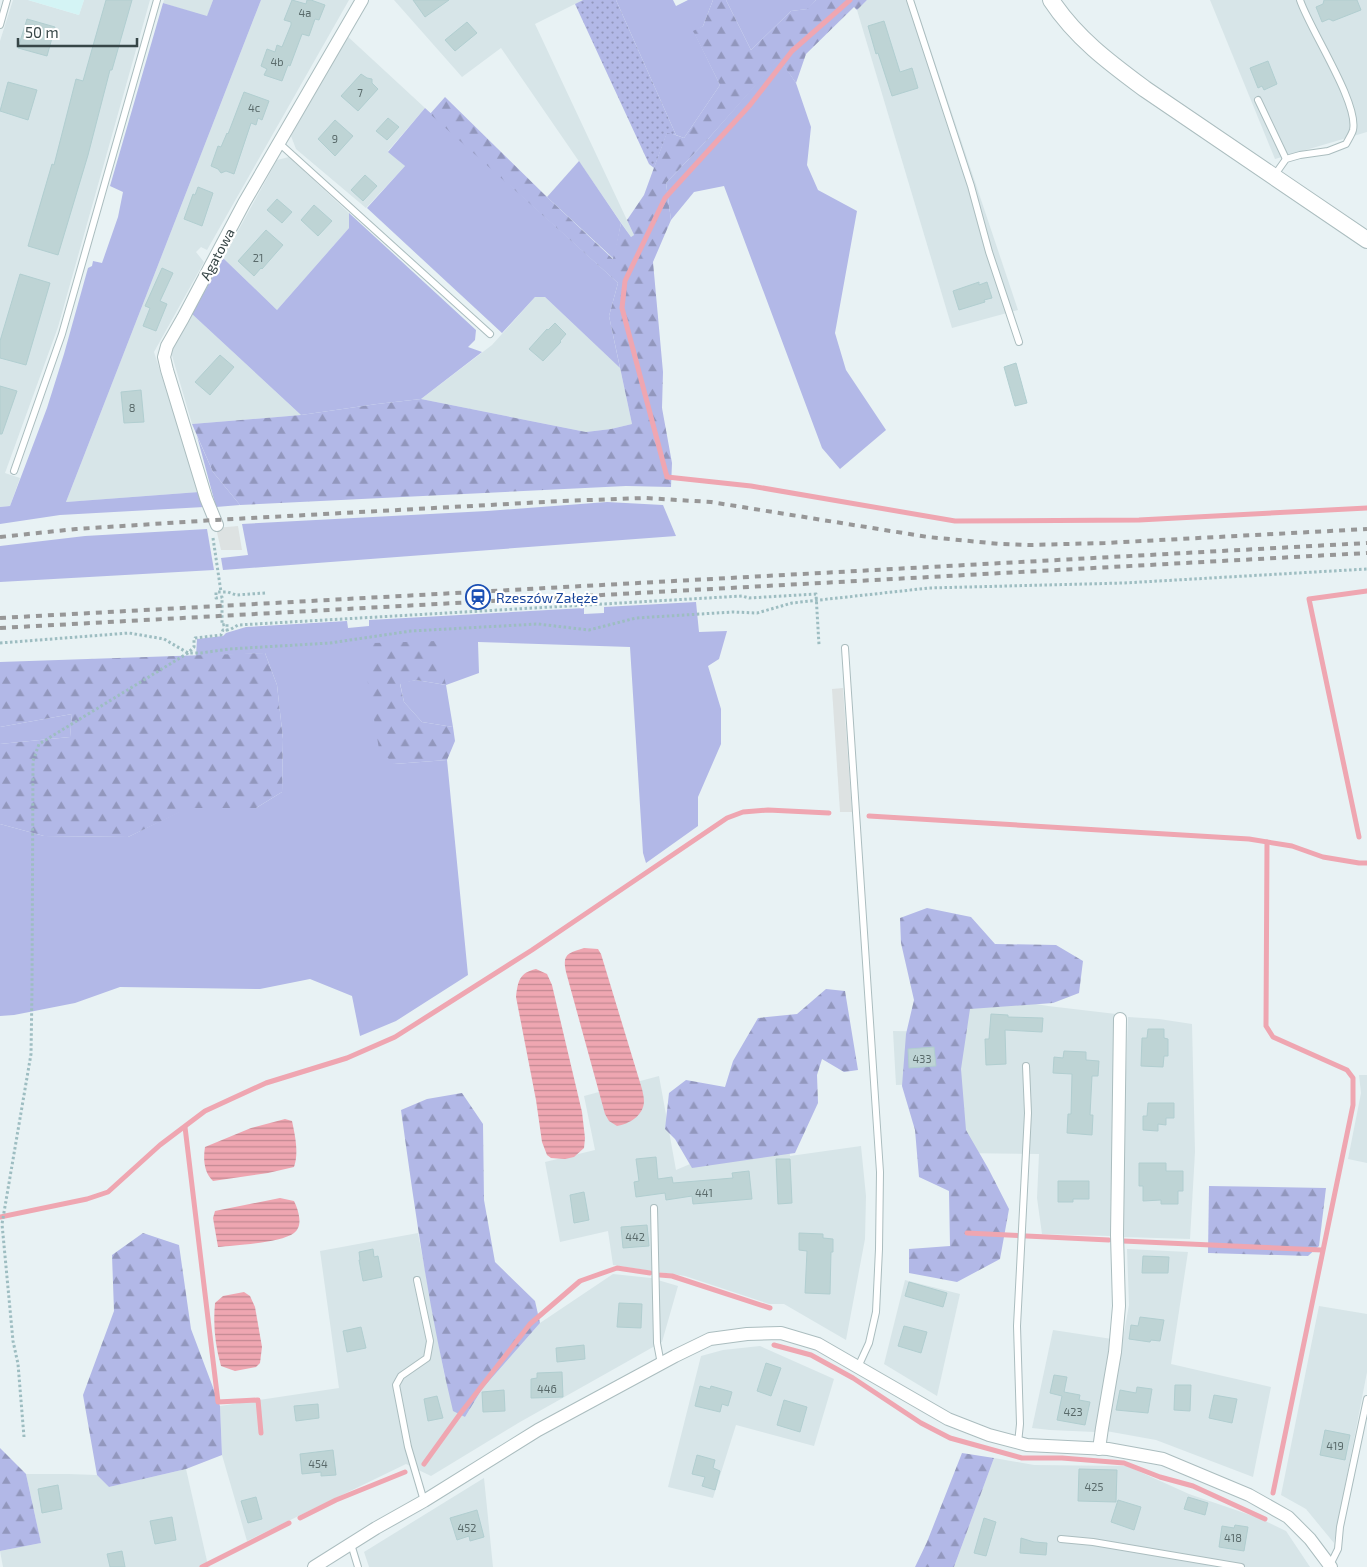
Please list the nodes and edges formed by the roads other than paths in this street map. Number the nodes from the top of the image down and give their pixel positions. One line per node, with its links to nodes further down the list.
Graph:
1 (7, 0): 7 (lane)
2 (157, 0): 15 (lane)
3 (362, 0): 9 (street, Agatowa)
4 (910, 0): 14 (lane)
5 (1051, 0): 11 (street)
6 (1300, 0): 10 (lane)
7 (0, 24)
8 (1258, 100): 10 (lane)
9 (279, 143): 13 (lane); 16 (street, Agatowa)
10 (1286, 159): 11 (lane)
11 (1274, 177): 12 (street)
12 (1367, 240)
13 (490, 334)
14 (1019, 342)
15 (14, 471)
16 (217, 524)
17 (845, 648): 23 (lane)
18 (1120, 1019): 26 (street)
19 (1026, 1066): 25 (lane)
20 (654, 1208): 22 (lane)
21 (417, 1280): 27 (lane)
22 (661, 1364): 23 (street); 27 (street)
23 (858, 1368): 25 (street)
24 (1367, 1399): 30 (lane)
25 (1018, 1443): 26 (street)
26 (1099, 1449): 30 (street)
27 (424, 1501): 29 (street)
28 (1061, 1539): 33 (lane)
29 (351, 1544): 31 (street); 32 (lane)
30 (1329, 1566)
31 (314, 1567)
32 (358, 1567)
33 (1241, 1567)

